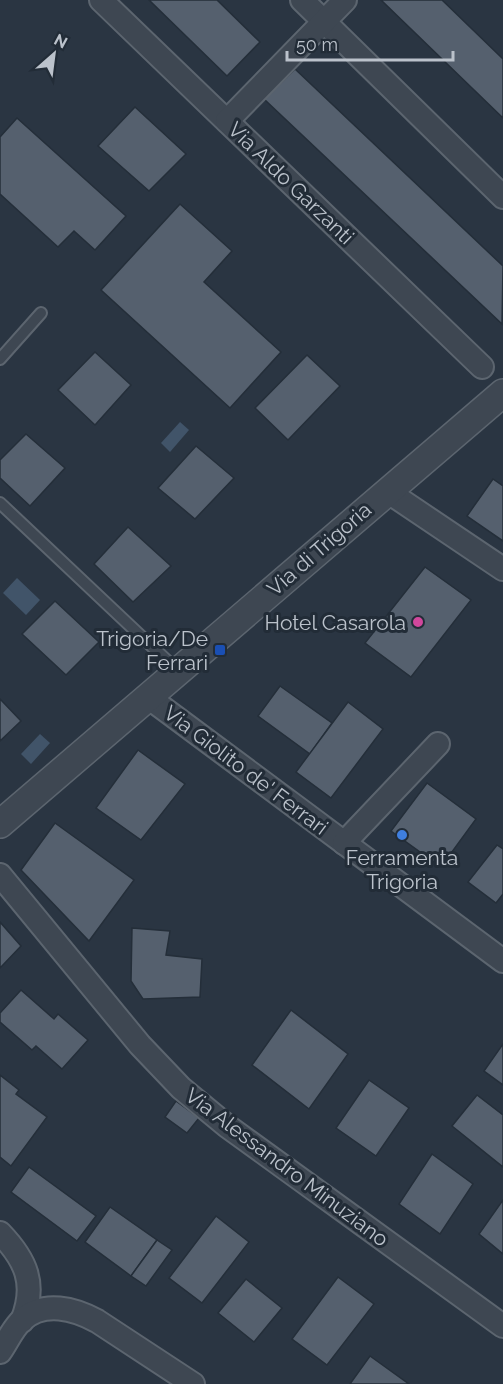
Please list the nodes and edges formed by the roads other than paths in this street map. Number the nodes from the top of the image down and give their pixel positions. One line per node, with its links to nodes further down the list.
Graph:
1 (101, 0): 5 (street, Via Aldo Garzanti)
2 (302, 0): 4 (street)
3 (345, 0): 4 (street)
4 (324, 21): 5 (street); 6 (street)
5 (227, 121): 9 (street, Via Aldo Garzanti)
6 (503, 197)
7 (41, 313): 8 (lane)
8 (0, 359)
9 (482, 367)
10 (503, 393): 11 (street, Via di Trigoria)
11 (387, 491): 13 (street); 14 (street, Via di Trigoria)
12 (0, 503): 14 (lane)
13 (503, 569)
14 (178, 671): 15 (street, Via di Trigoria)
15 (148, 697): 17 (street, Via di Trigoria); 18 (street, Via Giolito de' Ferrari)
16 (438, 744): 18 (street, Via Giolito de' Ferrari)
17 (0, 824)
18 (344, 843): 20 (street, Via Giolito de' Ferrari)
19 (0, 875): 23 (street, Via Alessandro Minuziano)
20 (503, 961)
21 (0, 1233): 22 (street)
22 (22, 1320): 24 (street); 25 (street)
23 (503, 1326)
24 (0, 1352)
25 (193, 1384)

